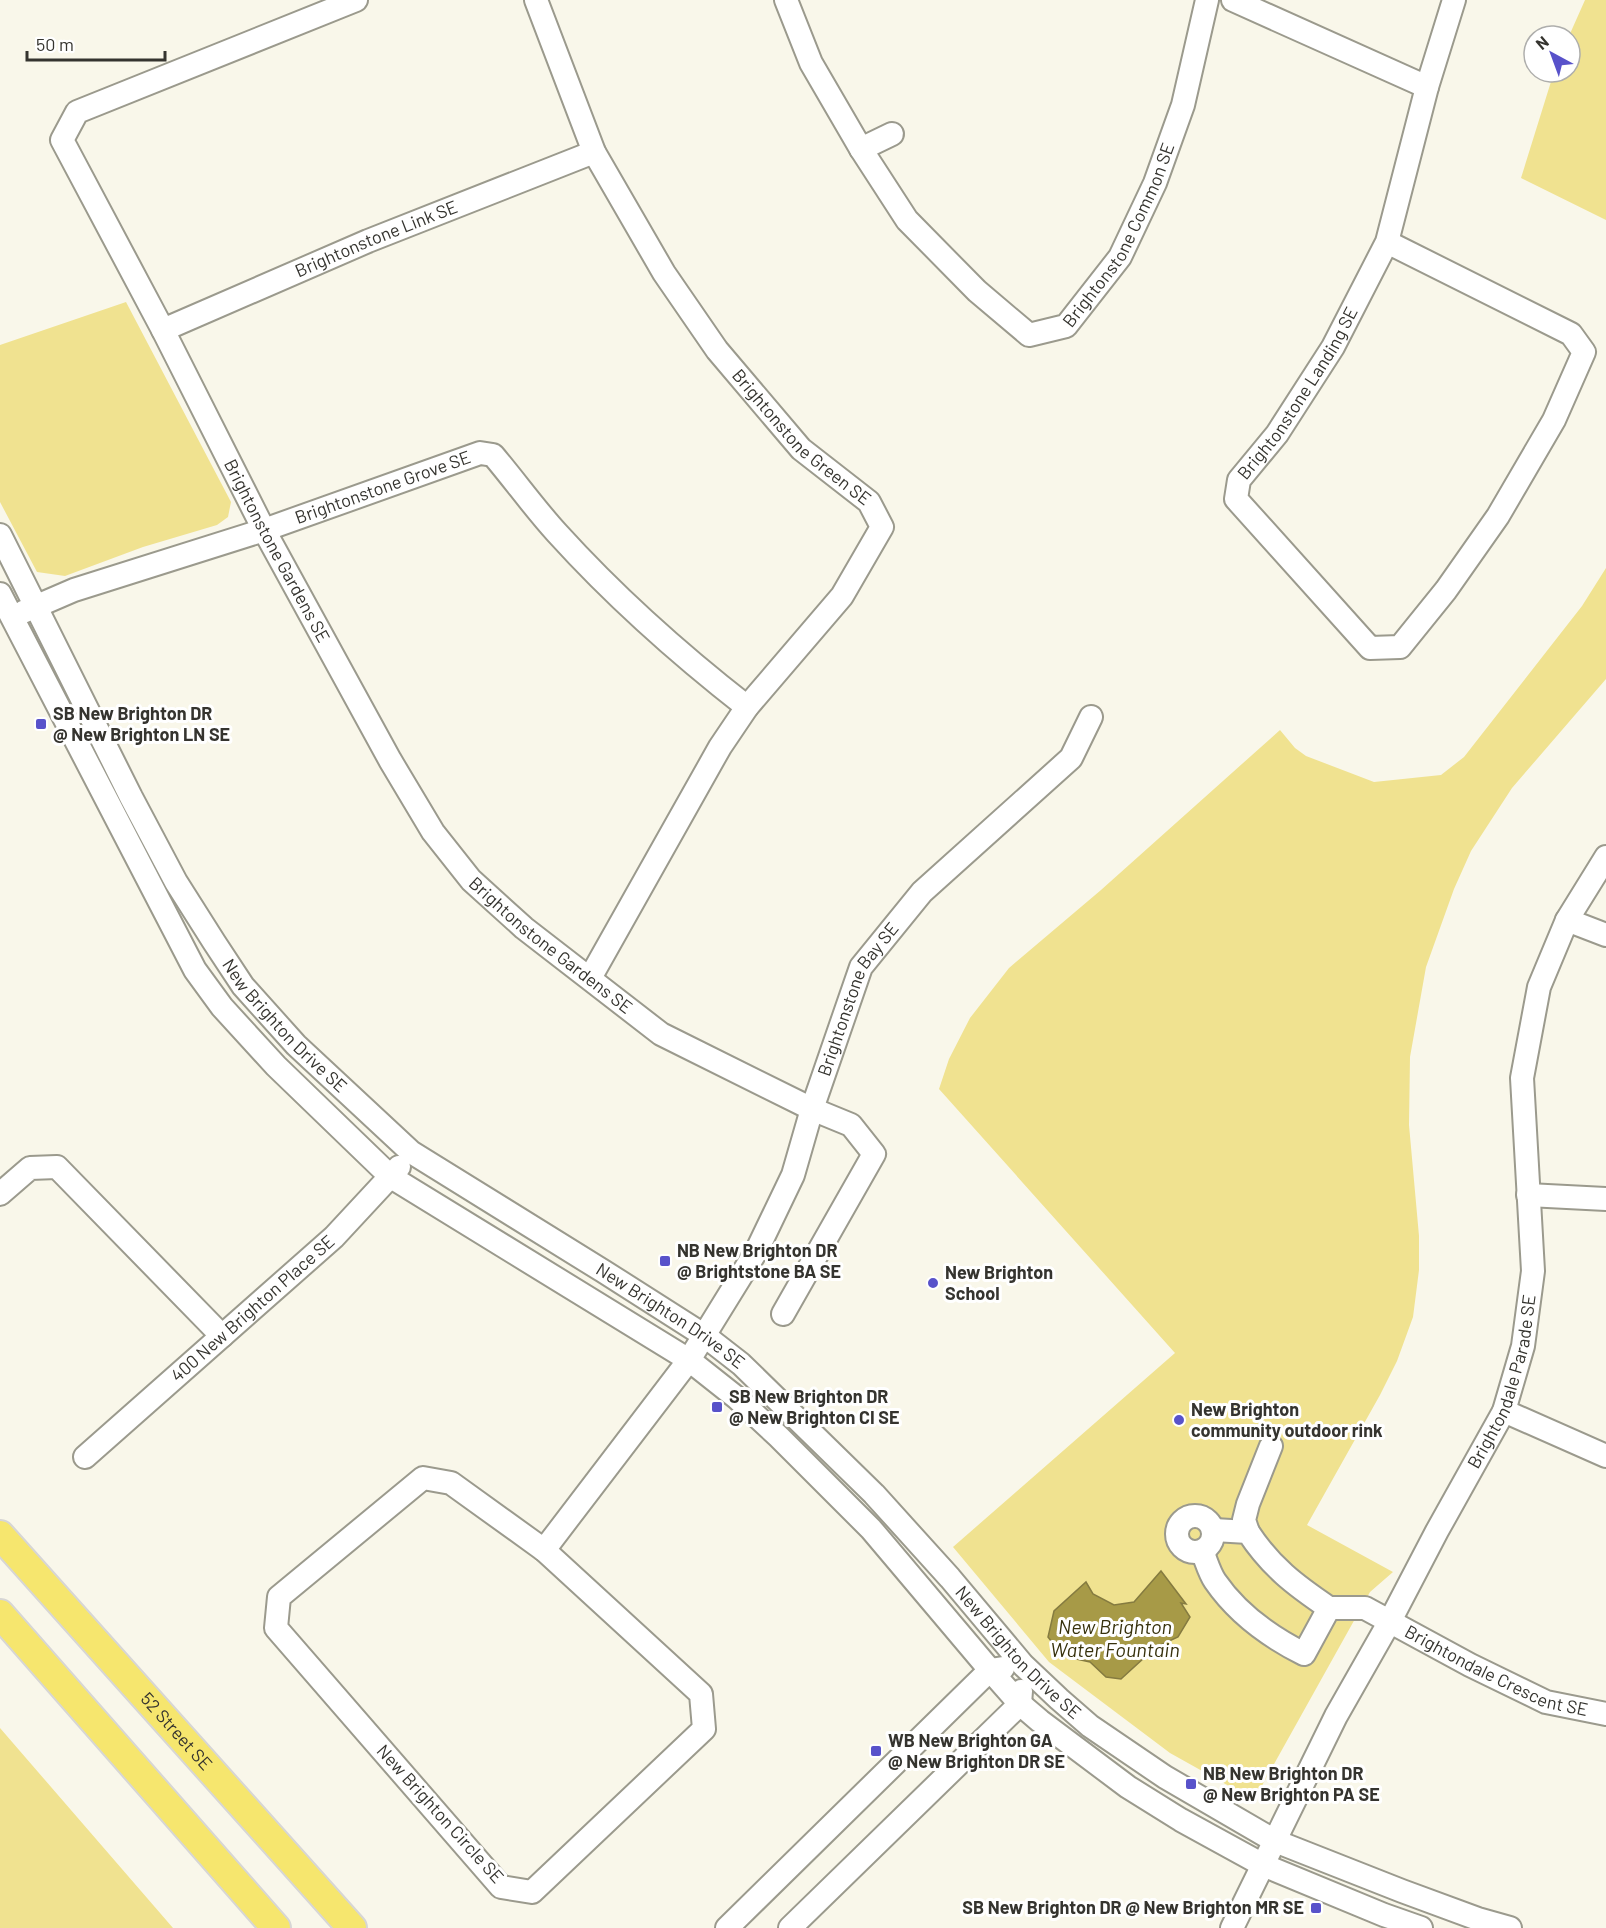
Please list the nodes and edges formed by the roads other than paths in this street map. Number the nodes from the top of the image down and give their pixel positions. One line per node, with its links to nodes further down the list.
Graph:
1 (356, 0): 12 (street, Brightonstone Gardens SE)
2 (536, 0): 10 (street, Brightonstone Green SE)
3 (786, 0): 9 (street, Brightonstone Common SE)
4 (1207, 0): 9 (street, Brightonstone Common SE)
5 (1233, 0): 7 (street)
6 (1454, 0): 7 (street, Brightonstone Landing SE)
7 (1427, 87): 11 (street, Brightonstone Landing SE)
8 (892, 134): 9 (street)
9 (861, 149)
10 (594, 152): 12 (street, Brightonstone Link SE); 18 (street, Brightonstone Green SE)
11 (1387, 242): 11 (street, Brightonstone Landing SE)
12 (163, 330): 13 (street, Brightonstone Gardens SE)
13 (264, 530): 16 (street, Brightonstone Grove SE); 18 (street, Brightonstone Grove SE); 23 (street, Brightonstone Gardens SE)
14 (0, 535): 16 (street, New Brighton Drive SE)
15 (0, 594): 17 (street, New Brighton Drive SE)
16 (36, 606): 17 (street, Brightonstone Grove SE); 25 (street, New Brighton Drive SE)
17 (6, 620): 26 (street, New Brighton Drive SE)
18 (747, 706): 23 (street, Brightonstone Green SE)
19 (1090, 717): 24 (street, Brightonstone Bay SE)
20 (1606, 857): 21 (street, Brightondale Parade SE)
21 (1567, 920): 22 (street); 28 (street, Brightondale Parade SE)
22 (1606, 935)
23 (590, 978): 24 (street, Brightonstone Gardens SE)
24 (812, 1108): 30 (street, Brightonstone Gardens SE); 32 (street, Brightonstone Bay SE)
25 (411, 1152): 26 (street, 400 New Brighton Place SE); 32 (street, New Brighton Drive SE)
26 (391, 1177): 31 (street, 400 New Brighton Place SE); 33 (street, New Brighton Drive SE)
27 (0, 1194): 31 (street)
28 (1528, 1195): 29 (street); 34 (street, Brightondale Parade SE)
29 (1606, 1199)
30 (783, 1314)
31 (222, 1336): 37 (street, 400 New Brighton Place SE)
32 (705, 1336): 33 (street); 46 (street, New Brighton Drive SE)
33 (689, 1360): 41 (street); 47 (street, New Brighton Drive SE)
34 (1504, 1411): 36 (street); 45 (street, Brightondale Parade SE)
35 (1270, 1446): 39 (street)
36 (1606, 1456)
37 (85, 1457)
38 (1214, 1530): 39 (street); 42 (street); 42 (street)
39 (1248, 1532): 43 (street)
40 (0, 1535): 53 (main road, 52 Street SE)
41 (544, 1550): 41 (street, New Brighton Circle SE)
42 (1202, 1551): 43 (street)
43 (1329, 1608): 45 (street, Brightondale Crescent SE)
44 (0, 1614): 52 (main road)
45 (1390, 1621): 49 (street, Brightondale Crescent SE); 50 (street, Brightondale Parade SE)
46 (1023, 1665): 47 (street); 48 (street); 50 (street, New Brighton Drive SE)
47 (990, 1670): 48 (street, New Brighton Drive SE); 54 (street)
48 (1020, 1704): 51 (street, New Brighton Drive SE); 55 (street)
49 (1606, 1714)
50 (1275, 1841): 51 (street, Brightondale Parade SE); 58 (street, New Brighton Drive SE)
51 (1263, 1865): 56 (street, Brightondale Parade SE); 57 (street, New Brighton Drive SE)
52 (276, 1928)
53 (352, 1928)
54 (727, 1928)
55 (790, 1928)
56 (1232, 1928)
57 (1421, 1928)
58 (1510, 1928)

